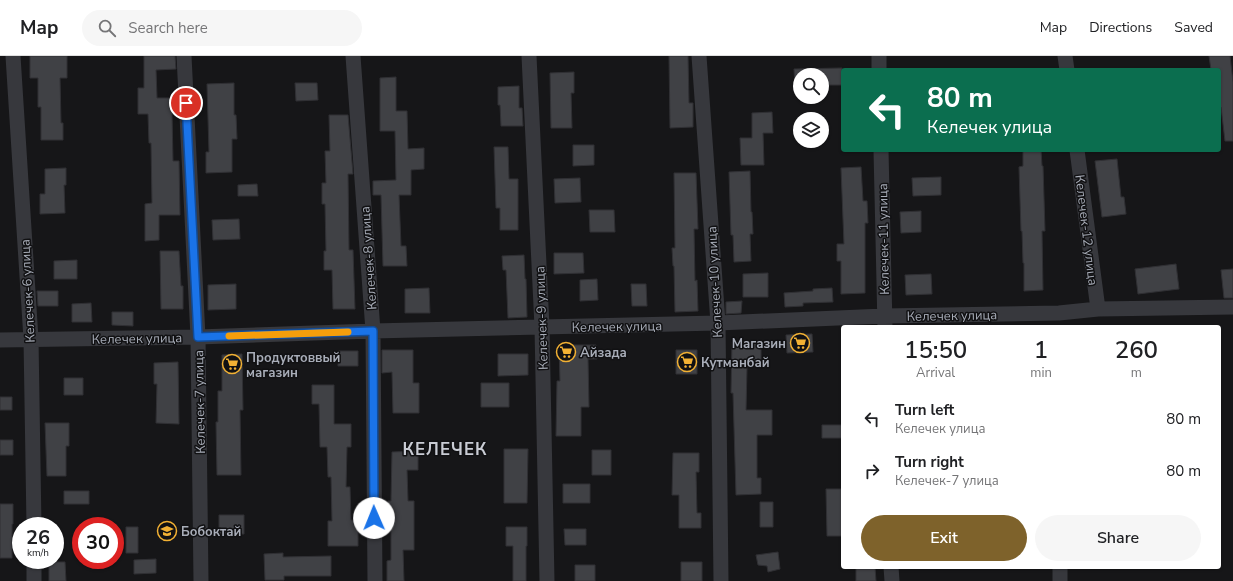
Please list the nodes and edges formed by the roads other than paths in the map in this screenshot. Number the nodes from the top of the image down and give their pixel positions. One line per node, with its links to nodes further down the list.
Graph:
1 (13, 56): 20 (street, Келечек-6 улица)
2 (184, 56): 19 (street, Келечек-7 улица)
3 (353, 56): 18 (street, Келечек-8 улица)
4 (529, 56): 17 (street, Келечек-9 улица)
5 (699, 56): 16 (street, Келечек-10 улица)
6 (879, 56): 8 (street)
7 (1065, 56): 9 (street)
8 (879, 68)
9 (1067, 68)
10 (881, 152): 15 (street, Келечек-11 улица)
11 (1077, 152): 13 (street, Келечек-12 улица)
12 (1233, 307): 13 (street, Келечек улица)
13 (1098, 309): 14 (street, Келечек улица)
14 (1059, 320): 15 (street, Келечек улица)
15 (885, 322): 16 (street, Келечек улица)
16 (718, 323): 17 (street, Келечек улица); 30 (street, Келечек-10 улица)
17 (542, 327): 18 (street, Келечек улица); 29 (street, Келечек-9 улица)
18 (373, 331): 19 (street, Келечек улица); 28 (street, Келечек-8 улица)
19 (198, 337): 20 (street, Келечек улица); 27 (street, Келечек-7 улица)
20 (31, 339): 21 (street, Келечек улица); 22 (street, Келечек-6 улица)
21 (0, 340)
22 (34, 517)
23 (34, 569): 26 (street)
24 (891, 569): 31 (street)
25 (1060, 569): 32 (street)
26 (34, 581)
27 (201, 581)
28 (375, 581)
29 (547, 581)
30 (721, 581)
31 (892, 581)
32 (1060, 581)

